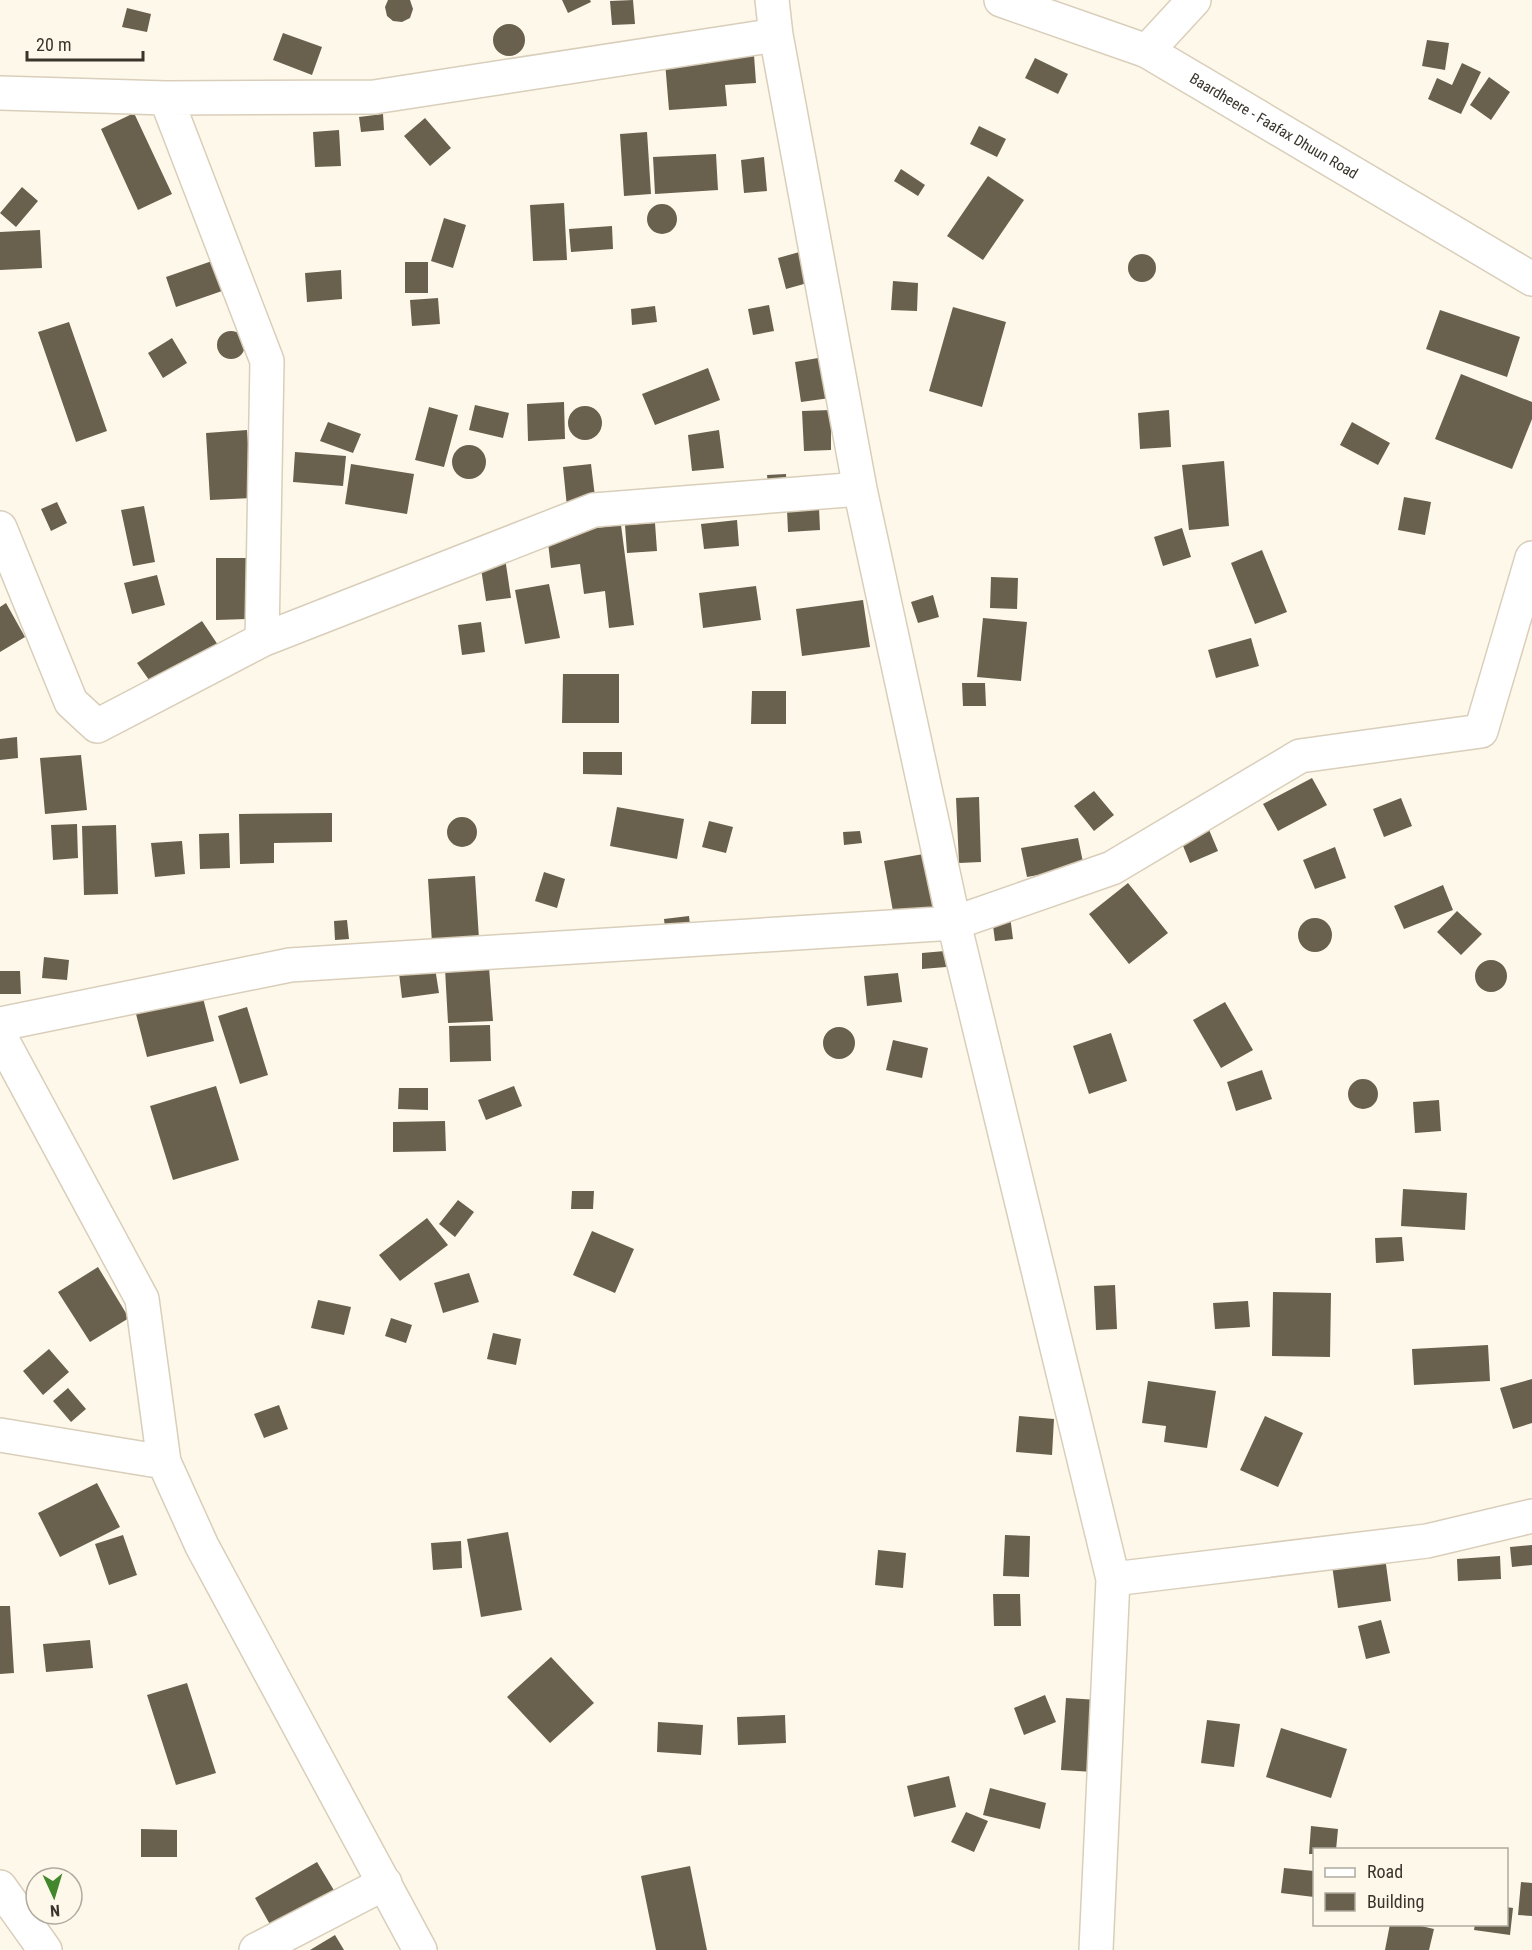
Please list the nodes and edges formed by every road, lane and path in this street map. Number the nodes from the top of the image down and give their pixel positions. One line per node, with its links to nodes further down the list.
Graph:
1 (772, 0): 4 (street)
2 (1001, 0): 5 (street, Baardheere - Faafax Dhuun Road)
3 (1194, 0): 5 (street)
4 (776, 35): 7 (street); 9 (street)
5 (1147, 51): 8 (street, Baardheere - Faafax Dhuun Road)
6 (0, 93): 7 (street)
7 (166, 98): 12 (street)
8 (1532, 279)
9 (860, 489): 12 (street); 13 (street)
10 (0, 528): 12 (street)
11 (1532, 558): 13 (street)
12 (262, 640)
13 (954, 923): 14 (street); 19 (street)
14 (0, 1024)
15 (0, 1036): 17 (street)
16 (0, 1435): 17 (street)
17 (164, 1462): 20 (street)
18 (1532, 1516): 19 (street)
19 (1113, 1579): 25 (street)
20 (385, 1883): 23 (street); 24 (street)
21 (0, 1887): 22 (street)
22 (45, 1950)
23 (256, 1950)
24 (420, 1950)
25 (1096, 1950)

